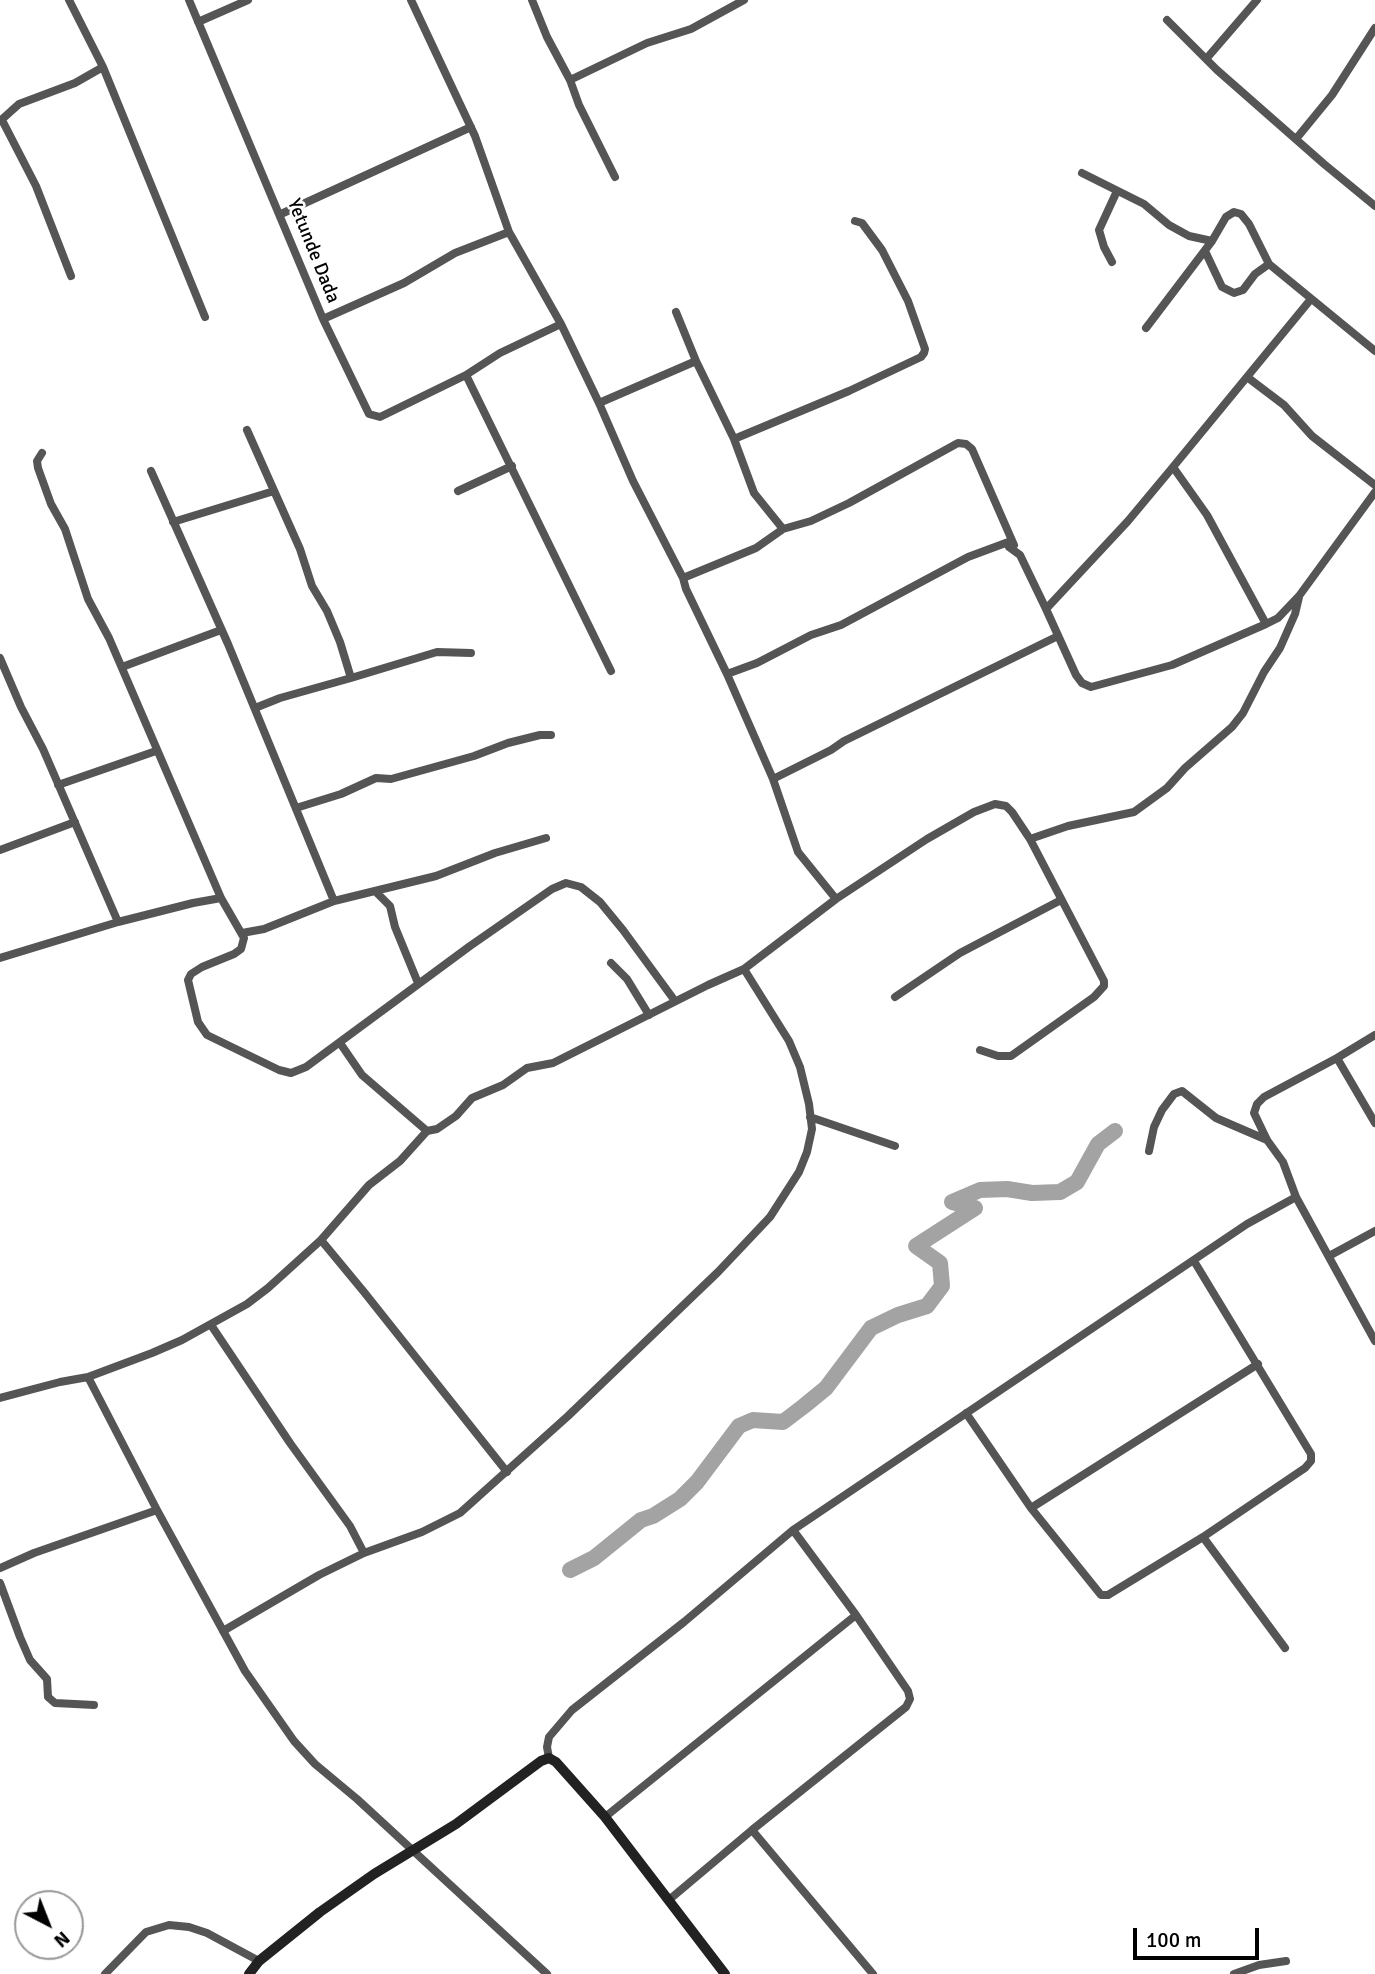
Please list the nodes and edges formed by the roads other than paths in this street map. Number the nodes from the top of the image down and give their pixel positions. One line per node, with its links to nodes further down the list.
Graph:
1 (69, 0): 12 (street)
2 (189, 0): 9 (street, Yetunde Dada)
3 (248, 0): 9 (street)
4 (411, 0): 15 (street)
5 (532, 0): 13 (street)
6 (744, 0): 13 (street)
7 (1258, 0): 11 (street)
8 (1167, 20): 11 (street)
9 (198, 22): 21 (street, Yetunde Dada)
10 (1375, 28): 16 (street)
11 (1207, 58): 16 (street)
12 (103, 67): 14 (street); 31 (street)
13 (570, 80): 18 (street)
14 (1, 120): 28 (street)
15 (471, 127): 21 (street); 23 (street)
16 (1296, 139): 20 (street)
17 (1082, 173): 19 (street)
18 (615, 177)
19 (1117, 191): 24 (street); 26 (street)
20 (1374, 203)
21 (281, 214): 32 (street, Yetunde Dada)
22 (855, 221): 41 (street)
23 (509, 232): 32 (street); 33 (street)
24 (1212, 241): 25 (street); 27 (street)
25 (1205, 251): 27 (street); 34 (street)
26 (1112, 262)
27 (1269, 264): 29 (street)
28 (71, 276)
29 (1311, 299): 35 (street); 38 (street)
30 (676, 312): 36 (street)
31 (205, 317)
32 (323, 319): 37 (street, Yetunde Dada)
33 (561, 324): 37 (street); 39 (street)
34 (1146, 328)
35 (1375, 351)
36 (696, 361): 39 (street); 41 (street)
37 (466, 375): 43 (street)
38 (1247, 377): 44 (street); 46 (street)
39 (600, 404): 53 (street)
40 (247, 430): 47 (street)
41 (734, 439): 51 (street)
42 (42, 453): 61 (street)
43 (512, 466): 48 (street); 62 (street)
44 (1173, 467): 55 (street); 56 (street)
45 (151, 471): 50 (street)
46 (1375, 485)
47 (274, 491): 50 (street); 64 (street)
48 (458, 491)
49 (1375, 492): 54 (street)
50 (173, 522): 57 (street)
51 (783, 529): 52 (street); 53 (street)
52 (1016, 550): 55 (street); 63 (street)
53 (683, 578): 63 (street)
54 (1299, 596): 56 (street); 73 (street)
55 (1046, 609): 58 (street)
56 (1266, 624): 58 (street)
57 (221, 630): 61 (street); 65 (street)
58 (1058, 636): 68 (street)
59 (471, 653): 64 (street)
60 (0, 658): 69 (street)
61 (122, 667): 67 (street)
62 (611, 671)
63 (727, 674): 68 (street)
64 (351, 678): 65 (street)
65 (255, 708): 70 (street)
66 (551, 735): 70 (street)
67 (156, 751): 69 (street); 76 (street)
68 (773, 779): 77 (street)
69 (58, 785): 71 (street)
70 (296, 808): 79 (street)
71 (75, 822): 74 (street); 80 (street)
72 (545, 838): 75 (street)
73 (1030, 839): 77 (street); 78 (street)
74 (0, 850)
75 (376, 892): 79 (street); 85 (street)
76 (221, 898): 80 (street); 81 (street)
77 (836, 899): 84 (street)
78 (1061, 900): 86 (street); 91 (street)
79 (334, 901): 81 (street)
80 (118, 922): 82 (street)
81 (242, 933): 90 (street)
82 (0, 958)
83 (611, 963): 88 (street)
84 (744, 970): 87 (street); 93 (street)
85 (418, 983): 87 (street); 90 (street)
86 (895, 997)
87 (675, 1001): 88 (street)
88 (649, 1015): 95 (street)
89 (1375, 1035): 92 (street)
90 (340, 1043): 95 (street)
91 (981, 1050)
92 (1337, 1058): 94 (street); 96 (street)
93 (810, 1117): 97 (street); 110 (street)
94 (1375, 1123)
95 (427, 1131): 101 (street)
96 (1267, 1140): 98 (street); 99 (street)
97 (895, 1146)
98 (1149, 1151)
99 (1296, 1197): 102 (street); 103 (street)
100 (1375, 1231): 102 (street)
101 (321, 1240): 104 (street); 110 (street)
102 (1329, 1256): 105 (street)
103 (1195, 1261): 106 (street); 109 (street)
104 (211, 1325): 107 (street); 115 (street)
105 (1375, 1341)
106 (1258, 1364): 111 (street); 114 (street)
107 (88, 1377): 108 (street); 112 (street)
108 (0, 1398)
109 (966, 1413): 111 (street); 113 (street)
110 (507, 1472): 115 (street)
111 (1031, 1508): 114 (street)
112 (157, 1510): 116 (street); 119 (street)
113 (793, 1530): 118 (street); 122 (street)
114 (1203, 1537): 120 (street)
115 (364, 1553): 119 (street)
116 (0, 1568)
117 (0, 1583): 121 (street)
118 (856, 1615): 123 (street); 124 (street)
119 (223, 1631): 125 (street)
120 (1285, 1648)
121 (94, 1704)
122 (549, 1758): 123 (street); 125 (street)
123 (605, 1817): 126 (street)
124 (752, 1830): 126 (street); 133 (street)
125 (414, 1852): 128 (street); 131 (street)
126 (670, 1899): 132 (street)
127 (1286, 1961): 134 (street)
128 (259, 1962): 129 (street); 130 (street)
129 (105, 1974)
130 (248, 1974)
131 (547, 1974)
132 (725, 1974)
133 (873, 1974)
134 (1234, 1974)

